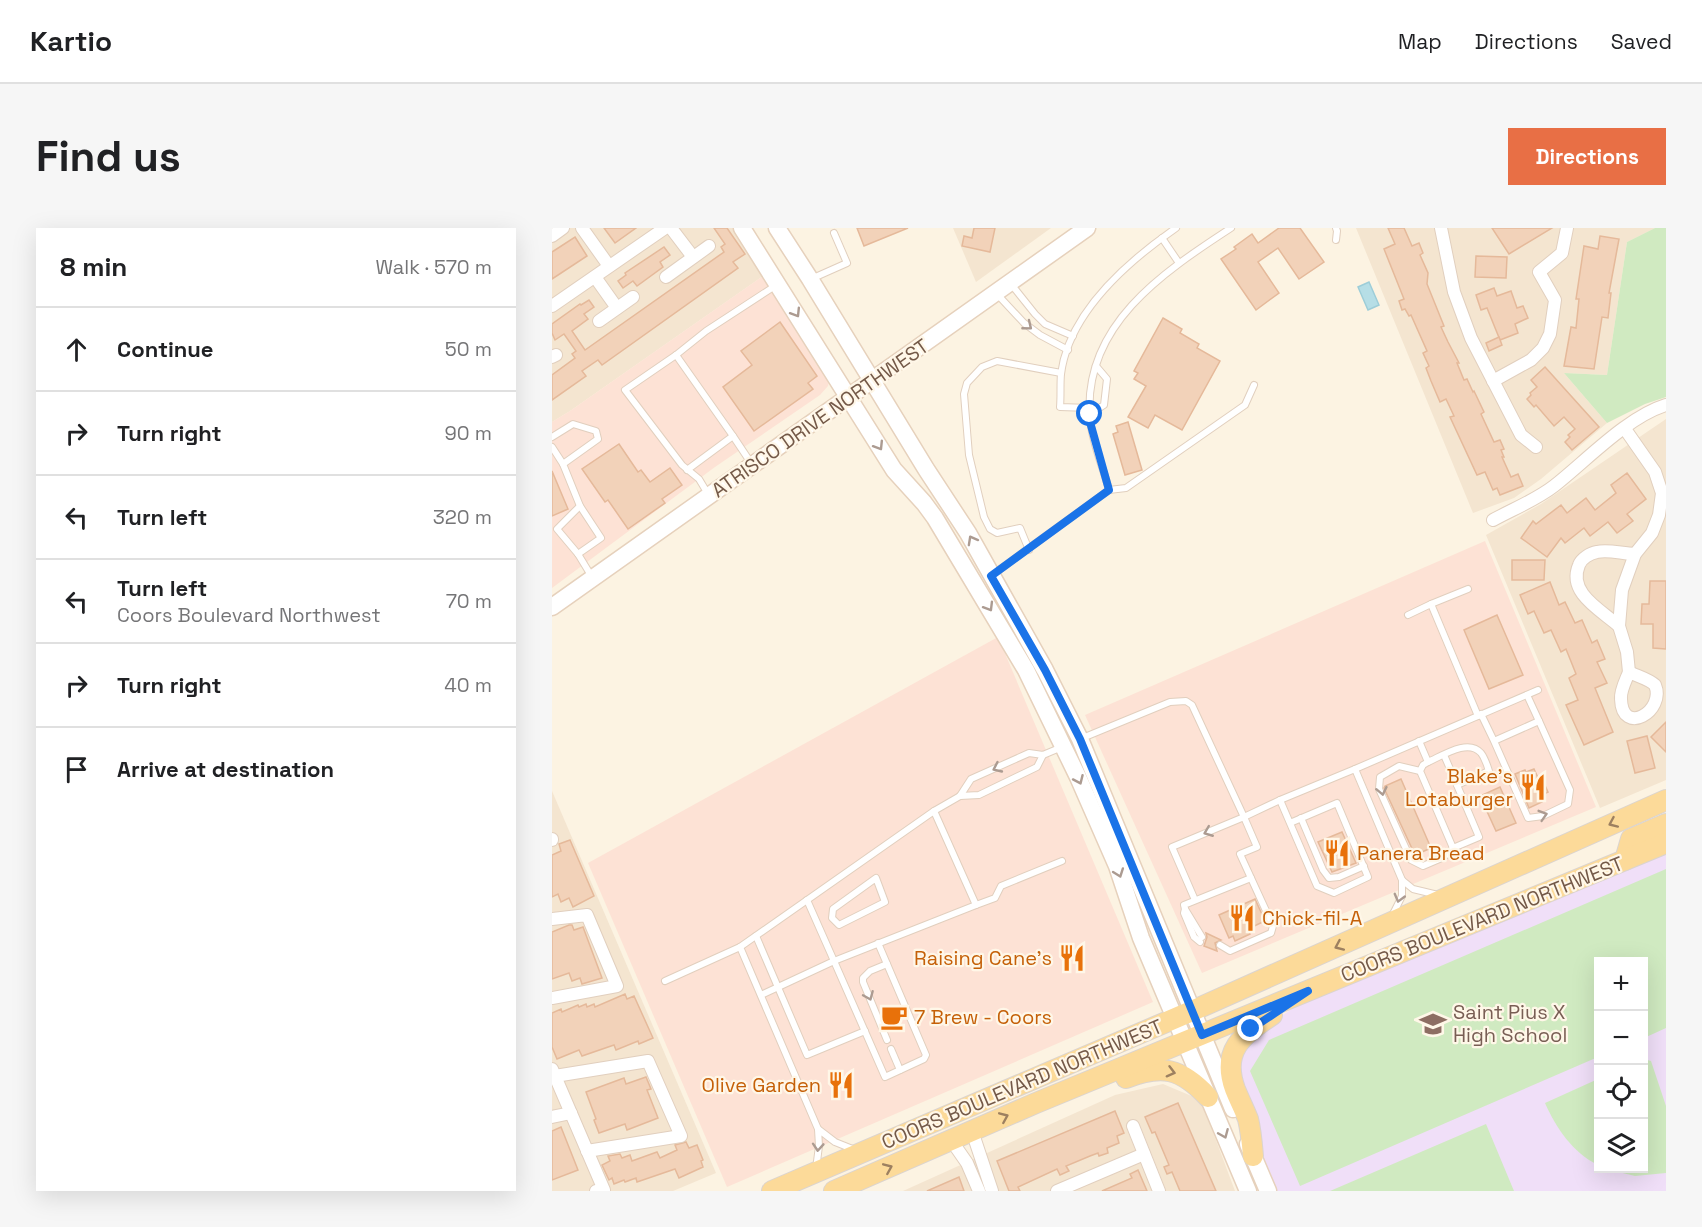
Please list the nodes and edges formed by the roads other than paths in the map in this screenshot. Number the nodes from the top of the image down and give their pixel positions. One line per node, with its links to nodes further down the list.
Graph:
1 (563, 228): 14 (street)
2 (582, 228): 20 (street)
3 (665, 228): 20 (street)
4 (671, 228): 18 (street)
5 (742, 228): 24 (street)
6 (777, 228): 23 (street)
7 (1086, 228): 25 (street, ATRISCO DRIVE NORTHWEST)
8 (1176, 228): 15 (lane)
9 (1231, 228): 19 (lane)
10 (1336, 228): 16 (lane)
11 (1441, 228): 36 (street)
12 (1567, 228): 36 (street)
13 (834, 233): 23 (lane)
14 (552, 236)
15 (1162, 238): 19 (lane); 30 (lane)
16 (1336, 240)
17 (709, 246): 18 (street)
18 (693, 257): 22 (street)
19 (1179, 263): 33 (lane)
20 (609, 266): 21 (street)
21 (595, 277): 27 (street); 28 (street)
22 (666, 277)
23 (810, 279): 35 (street)
24 (778, 284): 32 (lane); 38 (street, one-way to 38)
25 (1003, 287): 30 (lane); 31 (lane, one-way to 31); 35 (street, ATRISCO DRIVE NORTHWEST)
26 (633, 297): 28 (street)
27 (552, 306)
28 (617, 308): 29 (street)
29 (599, 321)
30 (1073, 336): 31 (lane)
31 (1068, 350): 34 (lane)
32 (676, 355): 42 (lane); 48 (lane)
33 (1096, 366): 40 (lane); 40 (lane)
34 (1061, 373): 40 (lane); 53 (lane)
35 (872, 381): 38 (street, ATRISCO DRIVE NORTHWEST); 56 (street, one-way to 35)
36 (1493, 381): 45 (street)
37 (1254, 385): 49 (lane)
38 (848, 397): 47 (street, ATRISCO DRIVE NORTHWEST); 71 (street, one-way to 71)
39 (1666, 405): 41 (street)
40 (1090, 411): 49 (lane)
41 (1625, 429): 52 (street); 55 (street)
42 (733, 436): 47 (lane); 48 (lane)
43 (552, 437): 46 (lane)
44 (552, 447): 46 (lane)
45 (1536, 447)
46 (563, 464): 51 (lane)
47 (752, 465): 50 (street, ATRISCO DRIVE NORTHWEST)
48 (687, 470): 50 (lane)
49 (1109, 490): 53 (lane)
50 (709, 496): 57 (street, ATRISCO DRIVE NORTHWEST)
51 (580, 506): 54 (lane); 54 (lane)
52 (1493, 520)
53 (1029, 550): 56 (lane)
54 (578, 554): 57 (lane)
55 (1635, 554): 62 (street); 62 (street)
56 (991, 576): 68 (street)
57 (593, 578): 60 (street, ATRISCO DRIVE NORTHWEST)
58 (1468, 589): 59 (lane)
59 (1431, 604): 61 (lane); 66 (lane)
60 (552, 607)
61 (1408, 615)
62 (1619, 626): 63 (street)
63 (1629, 672)
64 (1538, 690): 65 (lane)
65 (1527, 695): 66 (lane); 67 (lane)
66 (1479, 715): 69 (lane); 70 (lane)
67 (1539, 721): 70 (lane); 70 (lane, one-way to 67)
68 (1080, 739): 71 (street); 82 (lane); 113 (street)
69 (1419, 741): 74 (lane); 75 (lane)
70 (1494, 741)
71 (1064, 746): 72 (lane); 113 (street, one-way to 113)
72 (1043, 755): 78 (lane); 78 (lane, one-way to 78)
73 (1444, 755): 74 (lane); 77 (lane); 77 (lane)
74 (1428, 762): 76 (lane)
75 (1355, 769): 79 (lane); 92 (lane)
76 (1420, 771): 87 (lane); 87 (lane, one-way to 87)
77 (1457, 785): 87 (lane)
78 (960, 796): 81 (lane)
79 (1280, 800): 82 (lane); 84 (lane)
80 (1666, 800): 93 (main road, COORS BOULEVARD NORTHWEST, one-way to 93)
81 (933, 811): 94 (lane); 96 (lane)
82 (1244, 817): 91 (lane); 95 (lane, one-way to 95)
83 (1301, 819): 84 (lane); 90 (lane); 90 (lane)
84 (1290, 823): 90 (lane)
85 (1666, 824): 88 (main road)
86 (1666, 843): 88 (main road, COORS BOULEVARD NORTHWEST)
87 (1453, 848)
88 (1625, 860): 110 (main road, COORS BOULEVARD NORTHWEST)
89 (1062, 861): 96 (lane)
90 (1364, 866)
91 (1251, 878): 95 (lane); 105 (lane)
92 (1402, 880): 93 (lane); 99 (lane, one-way to 99)
93 (1450, 896): 99 (main road, COORS BOULEVARD NORTHWEST)
94 (807, 900): 100 (lane); 101 (lane)
95 (1195, 900): 102 (lane)
96 (976, 905): 103 (lane)
97 (832, 918): 97 (lane); 100 (lane)
98 (552, 919): 112 (street)
99 (1387, 924): 113 (main road, COORS BOULEVARD NORTHWEST, one-way to 113)
100 (818, 926): 106 (lane)
101 (756, 936): 104 (lane); 109 (lane)
102 (1201, 940)
103 (878, 943): 106 (lane); 107 (lane)
104 (740, 947): 108 (lane); 111 (lane)
105 (1219, 947)
106 (834, 961): 109 (lane); 114 (lane)
107 (887, 964): 116 (lane, one-way to 116); 118 (lane)
108 (665, 981)
109 (778, 987): 111 (lane); 114 (lane)
110 (1308, 991): 115 (main road, COORS BOULEVARD NORTHWEST); 131 (main road)
111 (760, 995): 125 (lane)
112 (552, 998)
113 (1184, 1014): 115 (street); 129 (main road, COORS BOULEVARD NORTHWEST)
114 (864, 1031): 118 (lane)
115 (1194, 1038): 120 (street); 121 (main road, COORS BOULEVARD NORTHWEST); 131 (street)
116 (887, 1040)
117 (891, 1049): 118 (lane)
118 (900, 1070)
119 (553, 1072): 122 (street); 128 (street)
120 (1208, 1097): 121 (main road, one-way to 120); 140 (street, one-way to 140)
121 (1036, 1103): 126 (main road, COORS BOULEVARD NORTHWEST, one-way to 121)
122 (571, 1113): 123 (street); 128 (street)
123 (552, 1117)
124 (1133, 1126): 130 (street)
125 (818, 1129): 129 (lane); 132 (lane, one-way to 132)
126 (972, 1131): 127 (main road, COORS BOULEVARD NORTHWEST); 137 (street)
127 (951, 1140): 135 (main road, COORS BOULEVARD NORTHWEST, one-way to 127); 136 (street)
128 (587, 1151): 133 (street)
129 (861, 1153): 132 (main road, COORS BOULEVARD NORTHWEST)
130 (1144, 1154): 138 (street); 139 (street)
131 (1253, 1156): 141 (street)
132 (815, 1172): 134 (main road, COORS BOULEVARD NORTHWEST)
133 (600, 1190)
134 (772, 1191)
135 (834, 1191)
136 (979, 1191)
137 (992, 1191)
138 (1057, 1191)
139 (1159, 1191)
140 (1248, 1191)
141 (1268, 1191)

